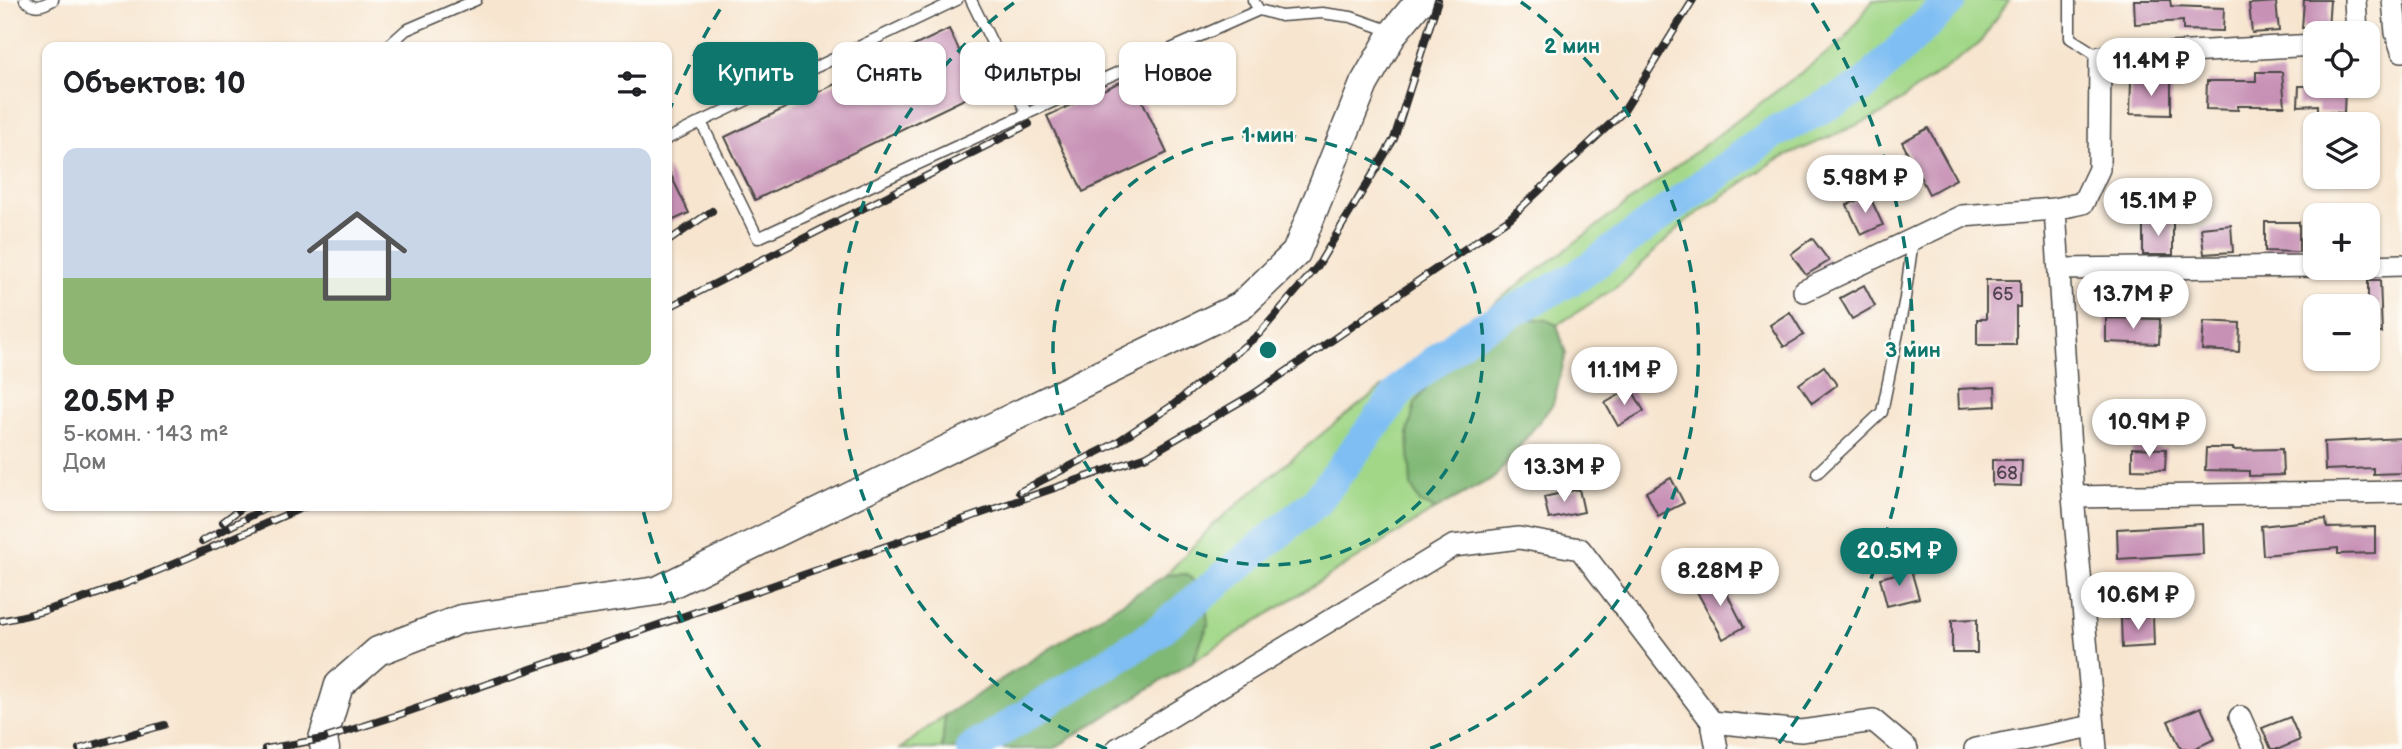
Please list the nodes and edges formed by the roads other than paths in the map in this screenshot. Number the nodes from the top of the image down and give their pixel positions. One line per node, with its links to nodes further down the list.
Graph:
1 (24, 0): 2 (lane)
2 (53, 0)
3 (476, 0): 13 (lane)
4 (957, 0): 18 (lane)
5 (971, 0): 17 (lane)
6 (1424, 0): 12 (street)
7 (2070, 0): 16 (lane)
8 (2355, 0): 11 (street)
9 (2393, 0): 15 (street)
10 (1256, 5): 12 (lane); 17 (lane)
11 (2356, 21)
12 (1394, 32): 33 (street)
13 (393, 42)
14 (2303, 46): 16 (street)
15 (2402, 51)
16 (2100, 57): 20 (street)
17 (1027, 114): 18 (lane)
18 (701, 122): 19 (lane)
19 (672, 136)
20 (2055, 209): 21 (street); 25 (street)
21 (1913, 237): 26 (street); 27 (lane)
22 (2380, 265): 23 (street)
23 (2402, 265)
24 (2303, 266): 25 (street)
25 (2059, 269): 29 (street)
26 (1804, 291)
27 (1817, 473)
28 (2402, 492): 29 (street)
29 (2073, 497): 32 (street)
30 (2240, 717): 39 (street)
31 (1712, 722): 34 (street); 35 (street); 36 (street)
32 (2093, 726): 37 (street); 38 (street)
33 (325, 749)
34 (1117, 749)
35 (1717, 749)
36 (1907, 749)
37 (1975, 749)
38 (2096, 749)
39 (2254, 749)

